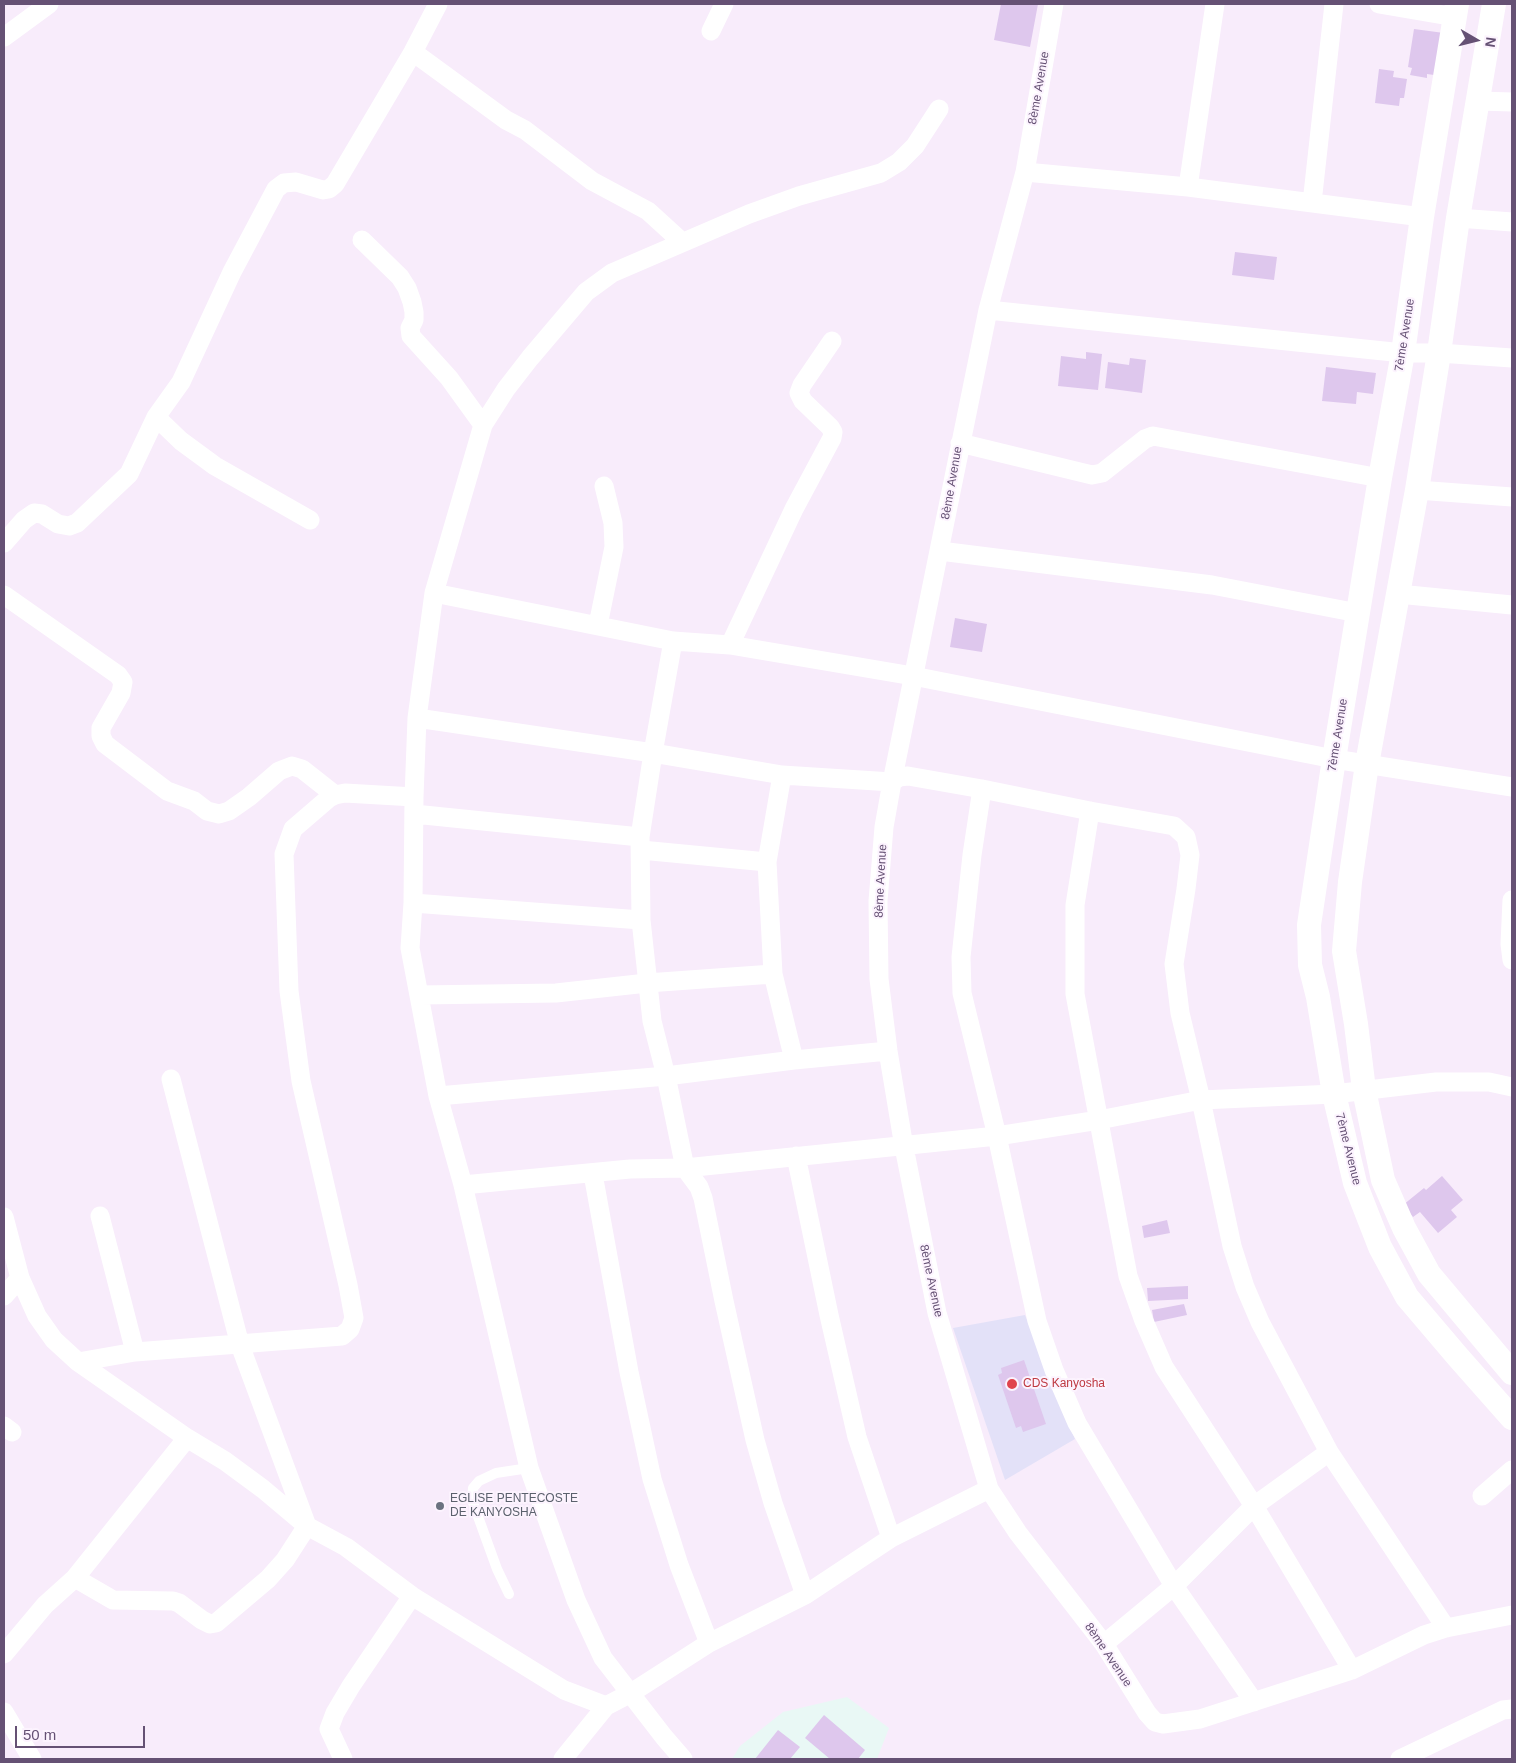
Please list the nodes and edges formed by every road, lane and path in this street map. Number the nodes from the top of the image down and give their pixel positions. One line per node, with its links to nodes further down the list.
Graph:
1 (49, 4): 11 (street)
2 (438, 4): 12 (street)
3 (724, 4): 10 (street)
4 (1054, 4): 16 (street, 8ème Avenue)
5 (1215, 4): 17 (street)
6 (1334, 4): 18 (street)
7 (1379, 4): 9 (street)
8 (1494, 4): 13 (street)
9 (1456, 10): 19 (street, 7ème Avenue)
10 (711, 31)
11 (4, 37)
12 (413, 52): 23 (street); 29 (street)
13 (1478, 101): 14 (street); 20 (street)
14 (1512, 102)
15 (939, 109): 23 (street)
16 (1025, 172): 17 (street); 24 (street, 8ème Avenue)
17 (1188, 187): 18 (street)
18 (1312, 203): 19 (street)
19 (1422, 217): 26 (street, 7ème Avenue)
20 (1458, 218): 21 (street); 27 (street)
21 (1512, 222)
22 (362, 240): 30 (street)
23 (682, 242): 30 (street)
24 (988, 310): 26 (street); 31 (street, 8ème Avenue)
25 (832, 341): 46 (street)
26 (1403, 353): 27 (street); 32 (street, 7ème Avenue)
27 (1439, 353): 28 (street); 34 (street)
28 (1512, 358)
29 (156, 417): 36 (street); 37 (street)
30 (483, 425): 39 (street)
31 (960, 443): 32 (street); 38 (street, 8ème Avenue)
32 (1380, 478): 43 (street, 7ème Avenue)
33 (604, 486): 44 (street)
34 (1417, 490): 35 (street); 40 (street)
35 (1512, 497)
36 (310, 520)
37 (4, 543)
38 (940, 551): 43 (street); 47 (street, 8ème Avenue)
39 (434, 593): 44 (street); 48 (street)
40 (1398, 594): 42 (street); 51 (street)
41 (4, 595): 56 (street)
42 (1512, 605)
43 (1358, 612): 50 (street, 7ème Avenue)
44 (598, 625): 45 (street)
45 (673, 641): 46 (street); 49 (street)
46 (730, 645): 47 (street)
47 (913, 676): 50 (street); 53 (street, 8ème Avenue)
48 (417, 718): 49 (street); 57 (street)
49 (652, 753): 52 (street); 59 (street)
50 (1334, 759): 51 (street); 74 (street, 7ème Avenue)
51 (1367, 764): 54 (street); 73 (street)
52 (782, 775): 53 (street); 60 (street)
53 (892, 782): 55 (street); 68 (street, 8ème Avenue)
54 (1512, 787)
55 (982, 788): 58 (street); 78 (street)
56 (336, 795): 57 (street); 88 (street)
57 (414, 806): 59 (street); 62 (street)
58 (1090, 811): 76 (street); 77 (street)
59 (640, 843): 60 (street); 63 (street)
60 (767, 862): 65 (street)
61 (1512, 900): 64 (street)
62 (413, 903): 63 (street); 67 (street)
63 (641, 920): 66 (street)
64 (1511, 949)
65 (773, 974): 66 (street); 69 (street)
66 (647, 983): 67 (street); 70 (street)
67 (420, 995): 75 (street)
68 (888, 1051): 69 (street); 79 (street, 8ème Avenue)
69 (794, 1060): 70 (street)
70 (666, 1076): 75 (street); 81 (street)
71 (171, 1079): 88 (street)
72 (1512, 1087): 73 (street)
73 (1364, 1090): 74 (street); 91 (street)
74 (1334, 1094): 76 (street); 92 (street, 7ème Avenue)
75 (438, 1096): 83 (street)
76 (1201, 1100): 77 (street); 94 (street)
77 (1099, 1120): 78 (street); 99 (street)
78 (997, 1136): 79 (street); 103 (street)
79 (904, 1147): 80 (street); 97 (street, 8ème Avenue)
80 (796, 1156): 81 (street); 101 (street)
81 (684, 1168): 82 (street); 105 (street)
82 (593, 1174): 83 (street); 109 (street)
83 (463, 1185): 95 (street)
84 (100, 1216): 89 (street)
85 (4, 1217): 86 (street)
86 (20, 1278): 87 (street); 90 (street)
87 (4, 1296)
88 (240, 1345): 89 (street); 100 (street)
89 (135, 1352): 90 (street)
90 (78, 1362): 93 (street)
91 (1512, 1373)
92 (1512, 1418)
93 (187, 1438): 100 (street); 102 (street)
94 (1329, 1452): 99 (street); 108 (street)
95 (529, 1468): 104 (lane); 113 (street)
96 (1512, 1470): 98 (street)
97 (989, 1489): 101 (street); 110 (street, 8ème Avenue)
98 (1482, 1496)
99 (1254, 1506): 103 (street); 112 (street)
100 (307, 1526): 102 (street); 106 (street)
101 (891, 1538): 105 (street)
102 (75, 1578): 111 (street)
103 (1174, 1586): 110 (street); 114 (street)
104 (509, 1594)
105 (805, 1595): 109 (street)
106 (412, 1596): 115 (street); 119 (street)
107 (1512, 1615): 108 (street)
108 (1446, 1628): 112 (street)
109 (710, 1642): 113 (street)
110 (1104, 1644): 114 (street, 8ème Avenue)
111 (4, 1654)
112 (1352, 1670): 114 (street)
113 (631, 1693): 115 (street); 121 (street)
114 (1254, 1702)
115 (606, 1706): 120 (street)
116 (1512, 1709): 122 (street)
117 (4, 1712): 118 (street)
118 (32, 1759)
119 (343, 1759)
120 (563, 1759)
121 (683, 1759)
122 (1400, 1759)

